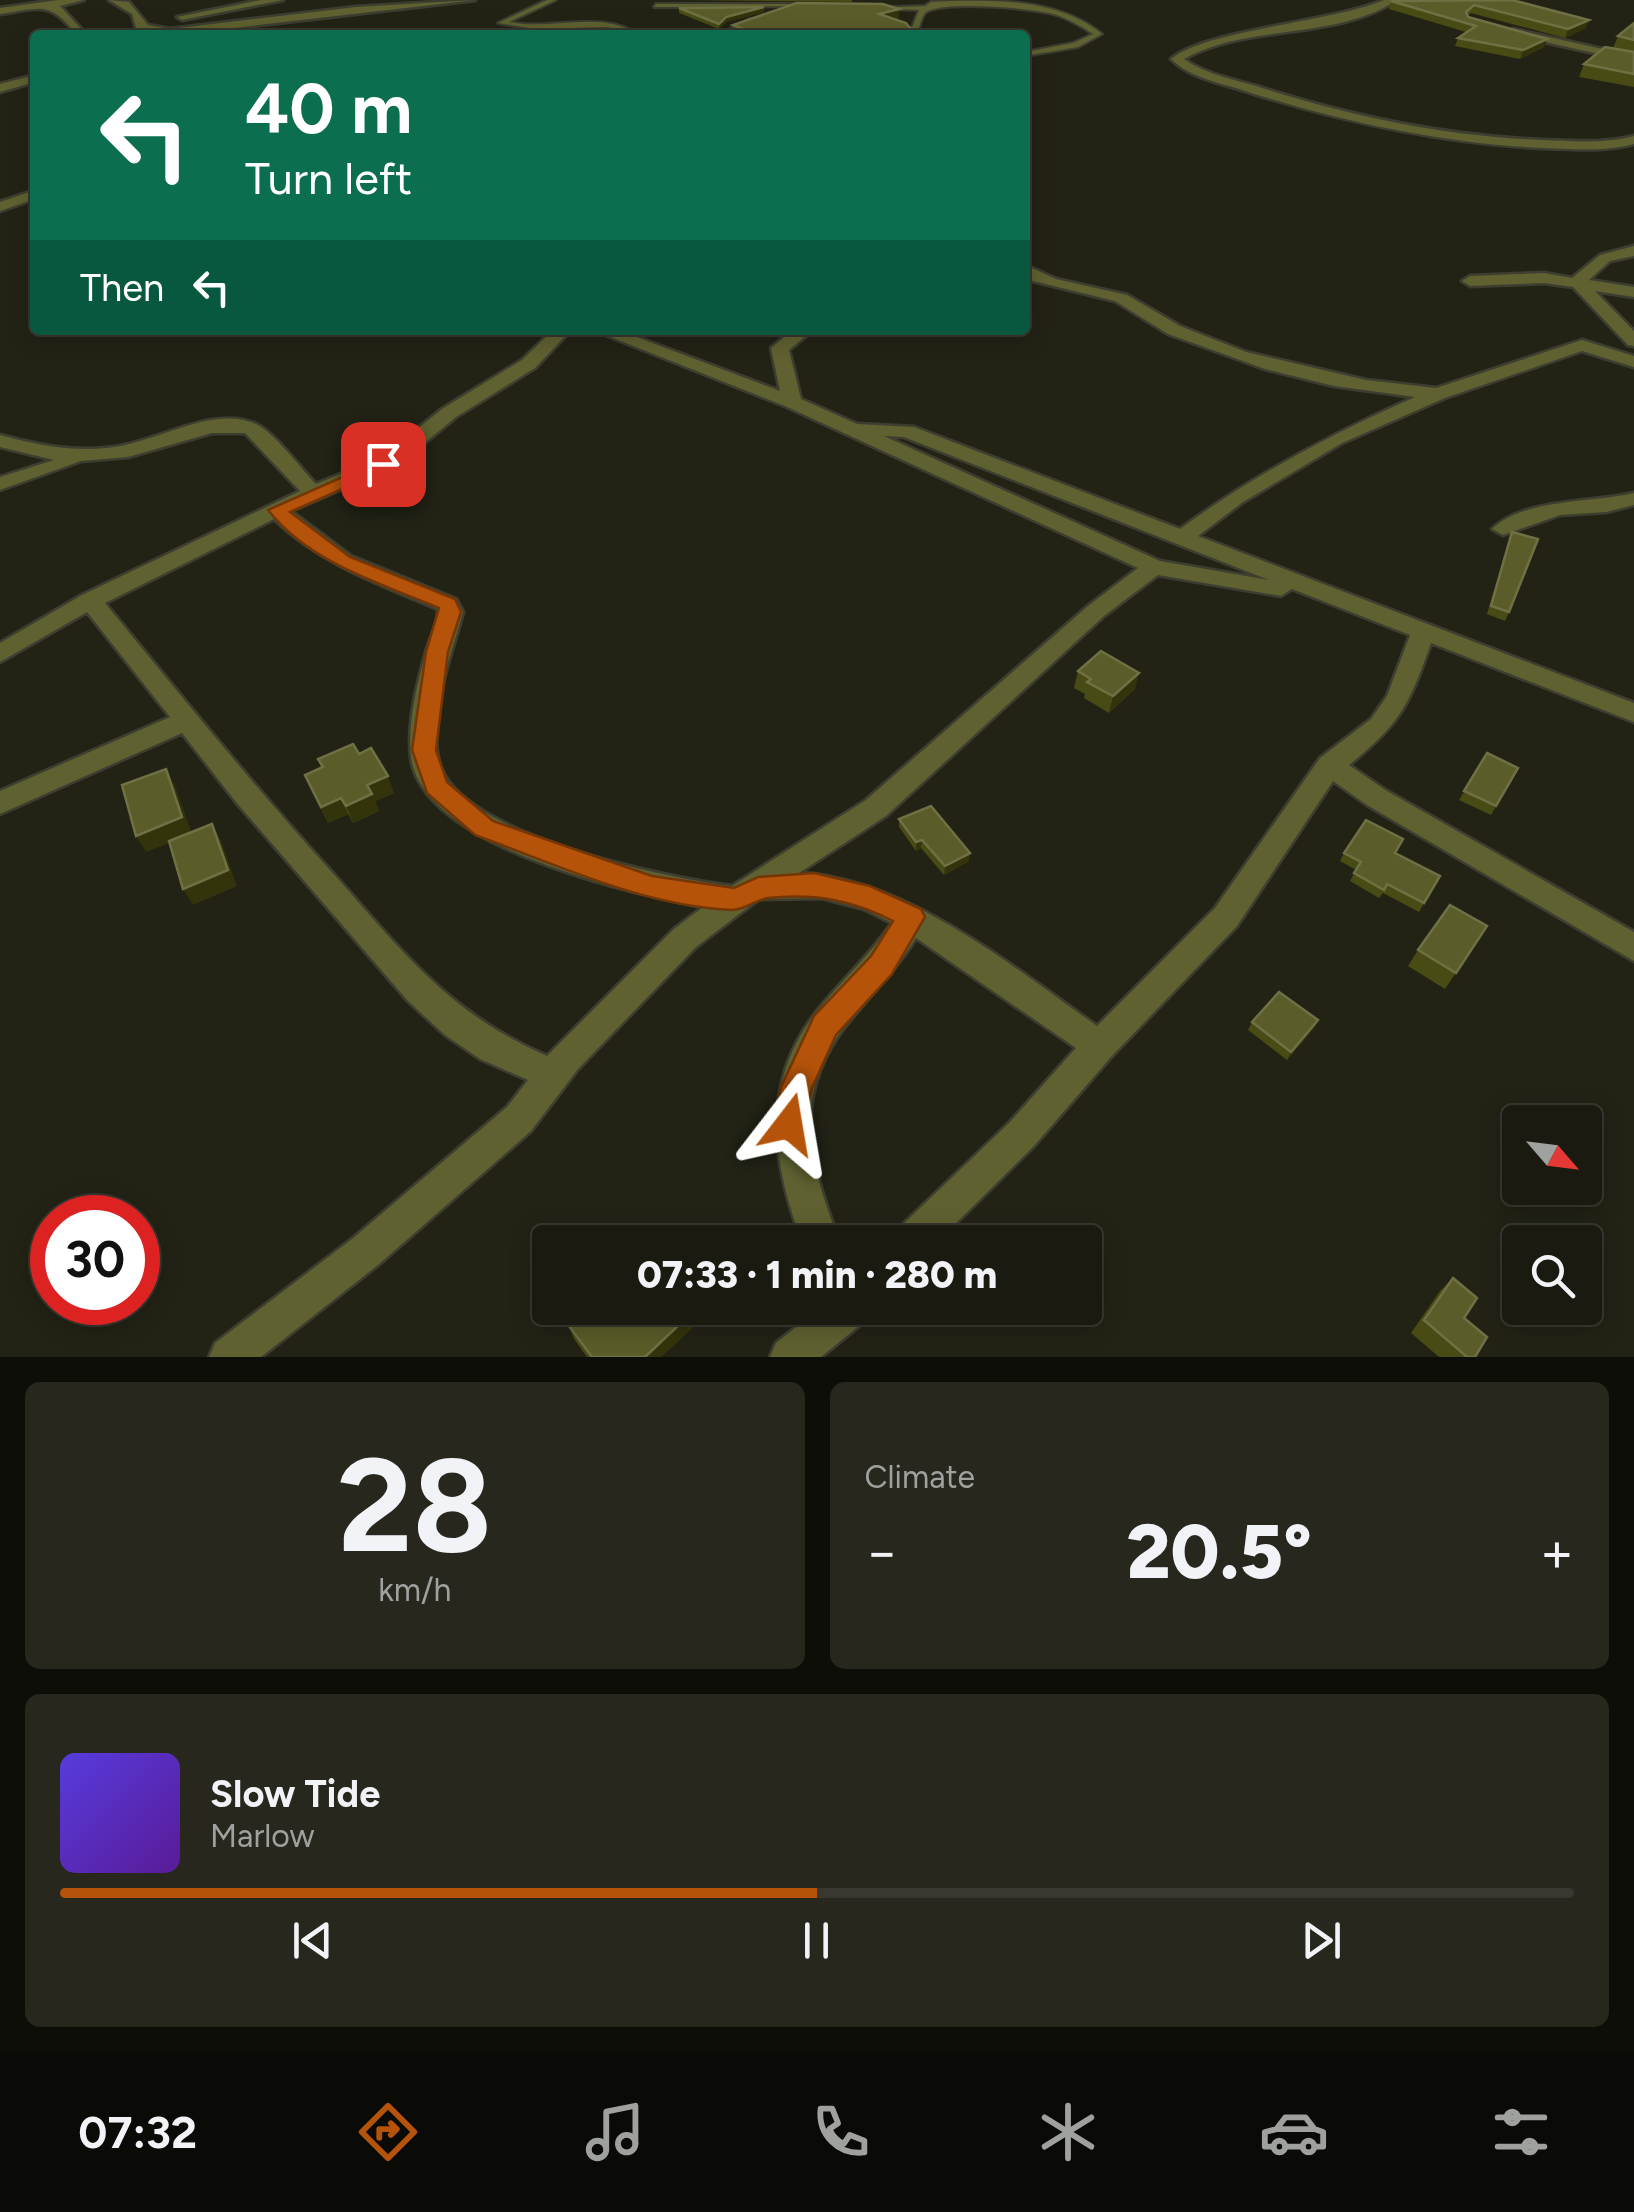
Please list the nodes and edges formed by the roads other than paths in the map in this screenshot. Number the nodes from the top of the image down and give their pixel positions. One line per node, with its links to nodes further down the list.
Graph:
1 (80, 0): 8 (street)
2 (114, 0): 17 (street)
3 (278, 0): 16 (street)
4 (470, 0): 15 (street)
5 (553, 0): 21 (lane)
6 (942, 0): 11 (lane)
7 (1392, 0): 28 (street)
8 (56, 4): 13 (street); 19 (street)
9 (656, 6): 10 (lane)
10 (813, 6): 12 (lane); 22 (lane)
11 (928, 6): 14 (lane); 23 (lane); 24 (lane)
12 (832, 7)
13 (0, 8)
14 (864, 8)
15 (356, 10): 16 (street); 20 (street)
16 (182, 17): 17 (street)
17 (143, 27)
18 (1497, 28): 25 (street)
19 (78, 30)
20 (197, 30)
21 (621, 30)
22 (728, 30)
23 (916, 30)
24 (1030, 53)
25 (1634, 59)
26 (30, 79): 27 (street)
27 (0, 88)
28 (1634, 140)
29 (30, 196): 30 (street)
30 (0, 207)
31 (1634, 250): 34 (street)
32 (1030, 273): 40 (street)
33 (1470, 281): 34 (street)
34 (1578, 282): 35 (street); 39 (street)
35 (1634, 292)
36 (558, 335): 46 (street)
37 (615, 335): 41 (street)
38 (797, 335): 41 (street)
39 (1629, 352): 40 (street)
40 (1438, 394): 50 (street)
41 (792, 402): 42 (street)
42 (855, 430): 50 (street); 51 (street)
43 (0, 441): 44 (street)
44 (91, 455): 45 (street); 46 (street)
45 (0, 484)
46 (313, 493): 48 (street)
47 (1634, 499): 49 (street)
48 (277, 510): 53 (street); 60 (street)
49 (1503, 530)
50 (1180, 539): 52 (street)
51 (1154, 567): 52 (street); 60 (street)
52 (1328, 596): 54 (street)
53 (90, 600): 55 (street); 57 (street)
54 (1422, 634): 56 (street); 58 (street)
55 (0, 654)
56 (1634, 713)
57 (188, 720): 59 (street); 64 (street)
58 (1330, 765): 62 (street); 63 (street)
59 (0, 803)
60 (747, 894): 61 (street); 64 (street)
61 (911, 917): 63 (street); 65 (street)
62 (1634, 948)
63 (1100, 1046): 66 (street)
64 (553, 1075): 68 (street)
65 (815, 1225)
66 (928, 1225)
67 (828, 1325): 69 (street)
68 (229, 1357)
69 (790, 1357)

